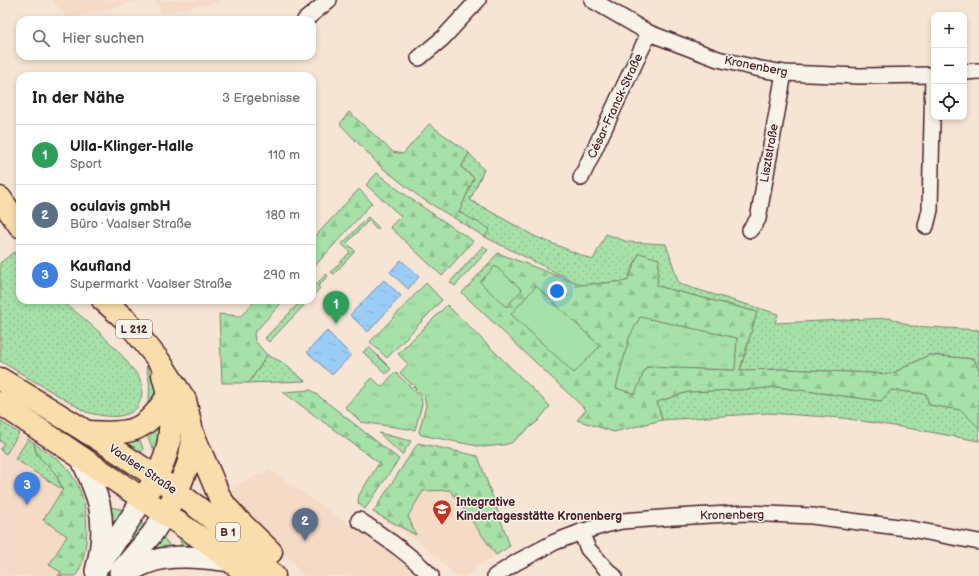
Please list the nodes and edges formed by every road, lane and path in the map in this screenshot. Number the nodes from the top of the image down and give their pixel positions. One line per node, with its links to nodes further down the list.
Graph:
1 (329, 0): 4 (street)
2 (478, 0): 6 (street)
3 (592, 0): 5 (street, Kronenberg)
4 (310, 16)
5 (649, 33): 9 (street, Kronenberg); 12 (street, César-Franck-Straße)
6 (419, 58)
7 (979, 71): 8 (street)
8 (967, 72)
9 (784, 73): 10 (street, Kronenberg); 16 (street, Lisztstraße)
10 (931, 75)
11 (933, 84): 15 (street)
12 (581, 178)
13 (0, 198): 14 (main road)
14 (16, 220)
15 (926, 226)
16 (750, 230)
17 (108, 304): 18 (main road, L 212)
18 (160, 362): 20 (main road, L 212); 23 (main road, L 212)
19 (0, 379): 22 (main road, Vaalser Straße / B 1)
20 (168, 395): 22 (main road); 25 (main road, L 212)
21 (0, 403): 24 (main road, Vaalser Straße / B 1)
22 (87, 432): 25 (main road, Vaalser Straße / B 1)
23 (192, 432): 26 (main road, L 212); 35 (main road)
24 (81, 458): 25 (main road, Vaalser Straße / B 1); 31 (main road)
25 (149, 488): 26 (main road, Vaalser Straße / B 1); 31 (main road)
26 (171, 502): 30 (main road, Vaalser Straße / B 1); 32 (main road); 35 (main road, Vaalser Straße / B 1)
27 (359, 520): 36 (street)
28 (581, 532): 29 (street, Kronenberg); 37 (street, Kronenberg); 38 (street)
29 (979, 542)
30 (231, 561): 33 (main road); 34 (main road, Vaalser Straße / B 1)
31 (94, 574)
32 (117, 576)
33 (122, 576)
34 (249, 576)
35 (275, 576)
36 (431, 576)
37 (495, 576)
38 (614, 576)

